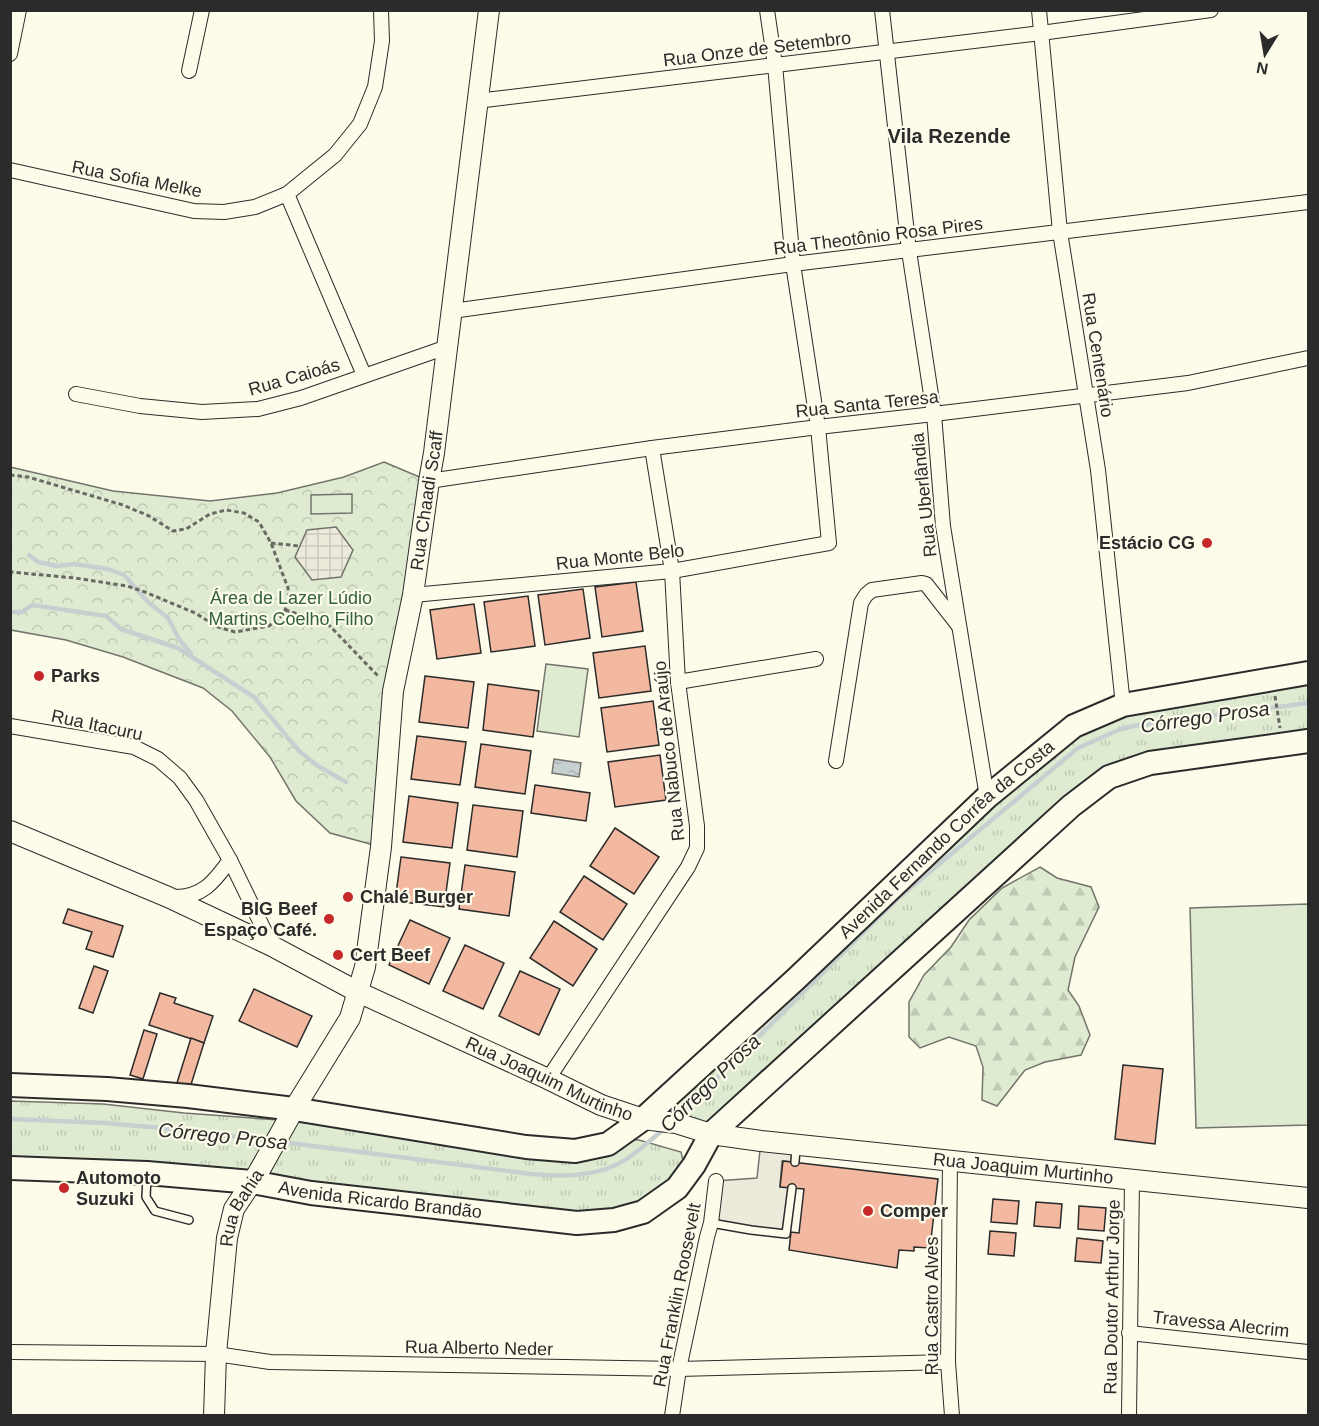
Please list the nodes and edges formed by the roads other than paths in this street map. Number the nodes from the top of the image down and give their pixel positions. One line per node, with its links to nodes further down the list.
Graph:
1 (19, 10): 11 (street)
2 (202, 10): 13 (street)
3 (381, 10): 16 (street, Rua Sofia Melke)
4 (489, 10): 14 (street, Rua Chaadi Scaff)
5 (767, 10): 12 (street)
6 (882, 10): 10 (street, Rua Uberlândia)
7 (1039, 10): 9 (street, Rua Centenário)
8 (1210, 10): 9 (street, Rua Onze de Setembro)
9 (1041, 33): 10 (street, Rua Onze de Setembro); 18 (street, Rua Centenário)
10 (888, 51): 12 (street, Rua Onze de Setembro); 19 (street, Rua Uberlândia)
11 (10, 54)
12 (775, 65): 14 (street, Rua Onze de Setembro); 20 (street)
13 (189, 70)
14 (477, 101): 21 (street, Rua Chaadi Scaff)
15 (10, 170): 16 (street, Rua Sofia Melke)
16 (287, 194): 24 (street)
17 (1308, 202): 18 (street, Rua Theotônio Rosa Pires)
18 (1060, 232): 19 (street, Rua Theotônio Rosa Pires); 26 (street, Rua Centenário)
19 (909, 251): 20 (street, Rua Theotônio Rosa Pires); 27 (street, Rua Uberlândia)
20 (793, 264): 21 (street, Rua Theotônio Rosa Pires); 28 (street)
21 (452, 311): 22 (street, Rua Chaadi Scaff)
22 (447, 347): 24 (street, Rua Caioás); 30 (street, Rua Chaadi Scaff)
23 (1308, 358): 26 (street, Rua Santa Teresa)
24 (364, 375): 25 (street, Rua Caioás)
25 (76, 394)
26 (1086, 396): 27 (street, Rua Santa Teresa); 37 (street, Rua Centenário)
27 (934, 414): 28 (street, Rua Santa Teresa); 33 (street, Rua Uberlândia)
28 (818, 427): 29 (street, Rua Santa Teresa); 31 (street, Rua Monte Belo)
29 (652, 448): 30 (street, Rua Santa Teresa); 31 (street, Rua Nabuco de Araújo)
30 (429, 481): 32 (street, Rua Chaadi Scaff)
31 (672, 571): 32 (street, Rua Monte Belo); 36 (street, Rua Nabuco de Araújo)
32 (412, 595): 46 (street, Rua Chaadi Scaff)
33 (959, 626): 40 (street); 41 (street, Rua Uberlândia)
34 (816, 659): 36 (street)
35 (1308, 673): 37 (main road, Avenida Fernando Corrêa da Costa)
36 (678, 682): 47 (street, Rua Nabuco de Araújo)
37 (1123, 705): 41 (main road, Avenida Fernando Corrêa da Costa)
38 (10, 726): 43 (street, Rua Itacuru)
39 (1308, 741): 51 (main road)
40 (836, 761)
41 (987, 797): 50 (main road, Avenida Fernando Corrêa da Costa)
42 (10, 831): 44 (street, Rua Joaquim Murtinho)
43 (230, 860): 44 (street); 45 (street, Rua Itacuru)
44 (168, 897): 45 (street, Rua Joaquim Murtinho)
45 (272, 946): 46 (street, Rua Joaquim Murtinho)
46 (358, 992): 47 (street, Rua Joaquim Murtinho); 49 (street, Rua Bahia)
47 (548, 1079): 50 (street, Rua Joaquim Murtinho)
48 (10, 1085): 49 (main road)
49 (290, 1117): 50 (main road); 55 (street, Rua Bahia)
50 (652, 1120): 51 (street, Rua Joaquim Murtinho)
51 (707, 1132): 52 (street, Rua Joaquim Murtinho); 55 (main road, Avenida Ricardo Brandão)
52 (950, 1161): 56 (street, Rua Joaquim Murtinho); 66 (street, Rua Castro Alves)
53 (10, 1168): 54 (main road, Avenida Ricardo Brandão)
54 (147, 1173): 55 (main road, Avenida Ricardo Brandão); 60 (lane)
55 (255, 1178): 65 (street, Rua Bahia)
56 (1132, 1180): 59 (street, Rua Joaquim Murtinho); 62 (street, Rua Doutor Arthur Jorge)
57 (716, 1181): 61 (street, Rua Franklin Roosevelt)
58 (792, 1188): 61 (lane)
59 (1308, 1198)
60 (189, 1220)
61 (711, 1223): 67 (street, Rua Franklin Roosevelt)
62 (1129, 1333): 64 (street, Travessa Alecrim); 71 (street, Rua Doutor Arthur Jorge)
63 (10, 1352): 65 (street, Rua Alberto Neder)
64 (1308, 1352)
65 (216, 1354): 67 (street, Rua Alberto Neder); 68 (street, Rua Bahia)
66 (948, 1362): 67 (street, Rua Alberto Neder); 70 (street, Rua Castro Alves)
67 (679, 1370): 69 (street, Rua Franklin Roosevelt)
68 (214, 1416)
69 (672, 1416)
70 (952, 1416)
71 (1129, 1416)

